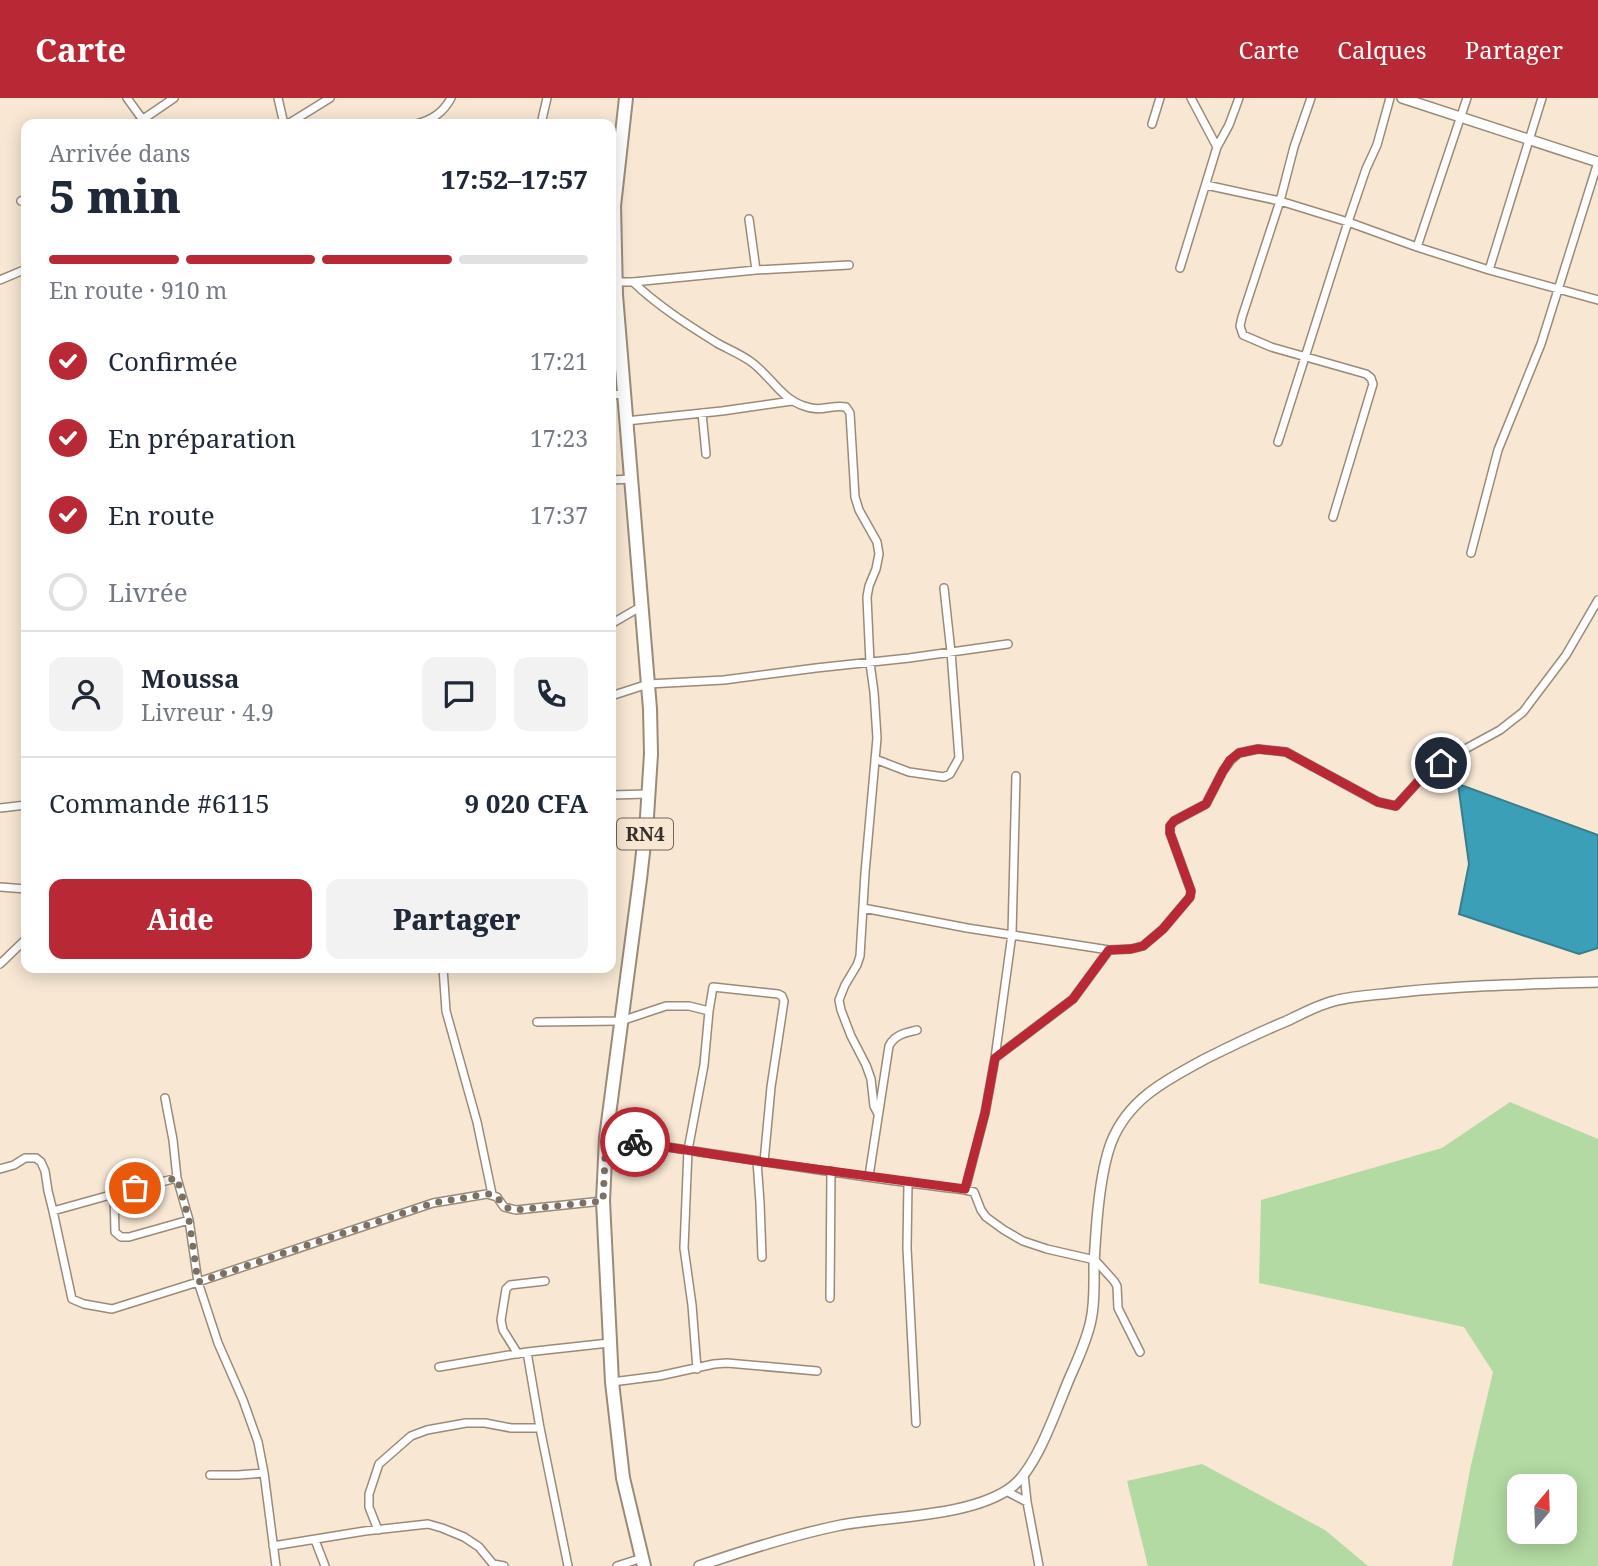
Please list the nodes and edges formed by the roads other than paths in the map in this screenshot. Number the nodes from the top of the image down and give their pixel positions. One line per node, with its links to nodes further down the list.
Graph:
1 (127, 98): 17 (street)
2 (174, 98): 18 (street)
3 (278, 98): 19 (street)
4 (330, 98): 20 (street)
5 (451, 98): 21 (street)
6 (547, 98): 22 (street)
7 (626, 98): 27 (highway, RN4)
8 (1160, 98): 23 (street)
9 (1191, 98): 25 (street)
10 (1239, 98): 25 (street)
11 (1311, 98): 29 (street)
12 (1390, 98): 31 (street)
13 (1402, 98): 16 (street)
14 (1466, 98): 16 (street)
15 (1542, 98): 24 (street)
16 (1461, 117): 24 (street); 32 (street)
17 (138, 119)
18 (143, 119)
19 (284, 119)
20 (294, 119)
21 (430, 119)
22 (542, 119)
23 (1152, 124)
24 (1528, 139): 26 (street); 36 (street)
25 (1217, 147): 28 (street)
26 (1598, 162): 41 (street)
27 (616, 181)
28 (1206, 185): 29 (street); 34 (street)
29 (1280, 201): 31 (street); 43 (street)
30 (749, 219): 35 (street)
31 (1348, 222): 32 (street); 43 (street)
32 (1417, 247): 36 (street)
33 (849, 265): 35 (street)
34 (1180, 268)
35 (756, 270): 40 (street)
36 (1489, 270): 41 (street)
37 (21, 271): 38 (street)
38 (0, 280)
39 (616, 282): 40 (street)
40 (634, 282): 46 (street)
41 (1558, 289): 42 (street); 54 (street)
42 (1598, 300)
43 (1306, 357): 49 (street); 53 (street)
44 (616, 370): 45 (highway, RN4)
45 (617, 395): 48 (highway, RN4)
46 (792, 401): 47 (street); 61 (street)
47 (702, 413): 48 (street); 50 (street)
48 (626, 421): 51 (highway, RN4)
49 (1278, 442)
50 (706, 454)
51 (632, 479): 52 (street); 57 (highway, RN4)
52 (616, 480)
53 (1333, 517)
54 (1471, 553)
55 (944, 588): 60 (street)
56 (1598, 600): 75 (street)
57 (642, 606): 58 (street); 62 (highway, RN4)
58 (616, 621)
59 (1008, 644): 60 (street)
60 (951, 652): 61 (street); 64 (street)
61 (870, 663): 62 (street); 64 (street)
62 (648, 684): 63 (street); 66 (highway, RN4)
63 (616, 694)
64 (875, 759): 72 (street)
65 (1016, 776): 73 (street)
66 (648, 794): 67 (street); 80 (highway, RN4)
67 (616, 795)
68 (21, 806): 69 (street)
69 (0, 808)
70 (0, 887): 71 (street)
71 (21, 889)
72 (863, 908): 73 (street); 85 (street)
73 (1013, 934): 75 (street); 83 (street)
74 (21, 944): 76 (street)
75 (1109, 950): 83 (street)
76 (0, 964)
77 (443, 973): 96 (street)
78 (1598, 982): 101 (street)
79 (709, 1011): 80 (street); 87 (street); 88 (street)
80 (621, 1021): 81 (street); 86 (highway, RN4)
81 (537, 1022)
82 (918, 1030): 85 (street)
83 (995, 1058): 94 (street)
84 (165, 1098): 92 (street)
85 (878, 1114): 91 (street)
86 (606, 1138): 87 (street); 97 (highway, RN4)
87 (688, 1150): 88 (street); 110 (street)
88 (760, 1162): 90 (street); 100 (street)
89 (0, 1169): 98 (street)
90 (831, 1171): 91 (street); 104 (street)
91 (869, 1176): 93 (street)
92 (177, 1178): 95 (street); 99 (street)
93 (908, 1182): 94 (street); 113 (street)
94 (965, 1189): 101 (street)
95 (114, 1194): 98 (street); 99 (street)
96 (492, 1194): 97 (street); 103 (street)
97 (603, 1201): 105 (highway, RN4)
98 (53, 1211): 103 (street)
99 (189, 1220): 103 (street)
100 (762, 1257)
101 (1095, 1260): 107 (street); 116 (street)
102 (545, 1281): 108 (street)
103 (198, 1282): 115 (street)
104 (830, 1298)
105 (609, 1343): 106 (street); 112 (highway, RN4)
106 (527, 1352): 108 (street); 114 (street)
107 (1140, 1352)
108 (518, 1354): 109 (street)
109 (439, 1367)
110 (697, 1369): 111 (street); 112 (street)
111 (817, 1371)
112 (612, 1382): 123 (highway, RN4)
113 (916, 1423)
114 (540, 1428): 120 (street); 127 (street)
115 (264, 1473): 117 (street); 122 (street)
116 (1024, 1474): 118 (street); 119 (street)
117 (210, 1475)
118 (1006, 1491): 119 (street); 129 (street)
119 (1027, 1502): 130 (street)
120 (378, 1530): 121 (street); 126 (street)
121 (315, 1540): 122 (street); 125 (street)
122 (273, 1546): 124 (street)
123 (643, 1562): 128 (street)
124 (276, 1566)
125 (325, 1566)
126 (504, 1566)
127 (568, 1566)
128 (617, 1566)
129 (699, 1566)
130 (1039, 1566)

